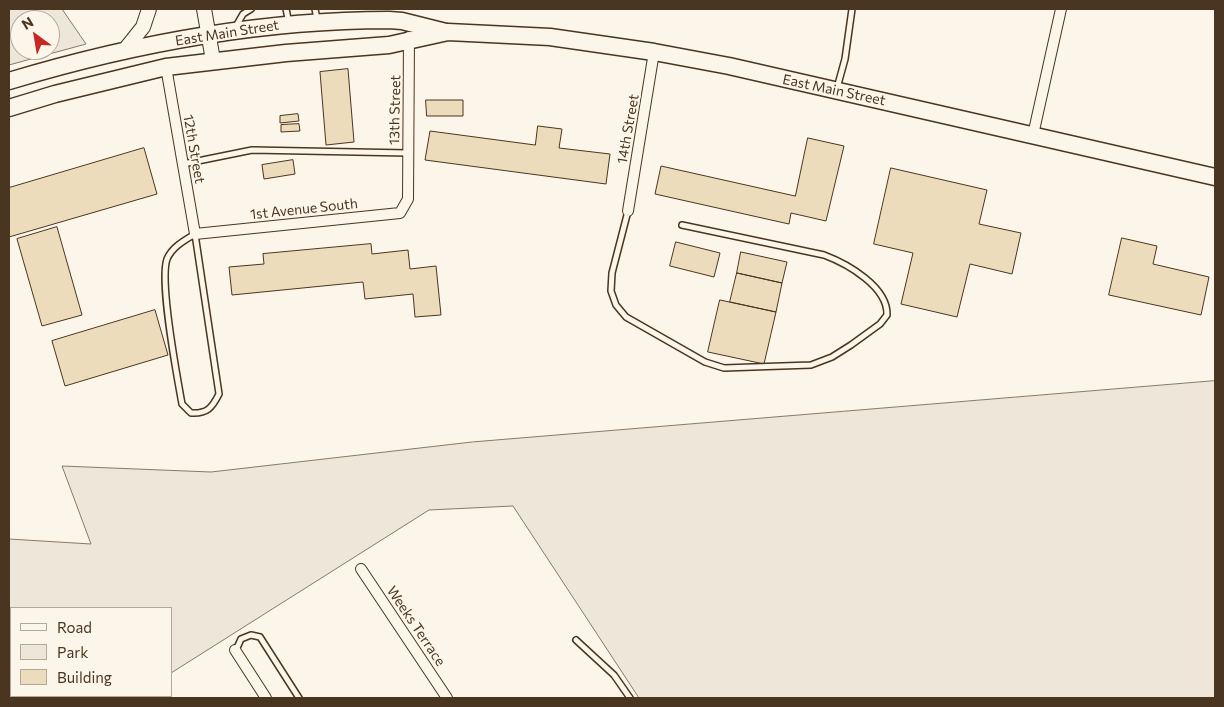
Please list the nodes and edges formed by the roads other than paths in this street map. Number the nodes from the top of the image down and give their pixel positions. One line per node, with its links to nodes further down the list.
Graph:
1 (149, 9): 13 (main road)
2 (204, 9): 11 (main road)
3 (251, 9): 9 (lane)
4 (852, 9): 18 (lane)
5 (1061, 9): 20 (street)
6 (316, 15): 7 (highway, East Main Street); 8 (highway, East Main Street)
7 (287, 16): 9 (highway, East Main Street)
8 (409, 22): 10 (highway, East Main Street); 12 (street, 13th Street)
9 (234, 31): 11 (highway, East Main Street)
10 (448, 32): 12 (highway, East Main Street); 14 (highway, East Main Street)
11 (208, 34): 13 (highway, East Main Street); 15 (main road)
12 (409, 42): 15 (highway, East Main Street); 21 (street, 13th Street)
13 (123, 52): 17 (highway, East Main Street)
14 (654, 52): 18 (highway, East Main Street); 25 (street, 14th Street)
15 (213, 60): 16 (highway, East Main Street)
16 (166, 68): 19 (highway, East Main Street); 22 (street, 12th Street)
17 (9, 82)
18 (836, 91): 20 (highway, East Main Street)
19 (9, 108)
20 (1034, 135): 23 (highway, East Main Street)
21 (408, 153): 22 (lane); 24 (street, 13th Street)
22 (182, 164): 27 (street, 12th Street)
23 (1215, 177)
24 (408, 199): 27 (street, 1st Avenue South)
25 (628, 211): 26 (lane)
26 (682, 225)
27 (195, 234): 27 (lane)
28 (361, 569): 33 (street, Weeks Terrace)
29 (576, 640): 34 (lane)
30 (235, 650): 31 (street); 32 (lane)
31 (266, 698)
32 (299, 698)
33 (447, 698)
34 (630, 698)

